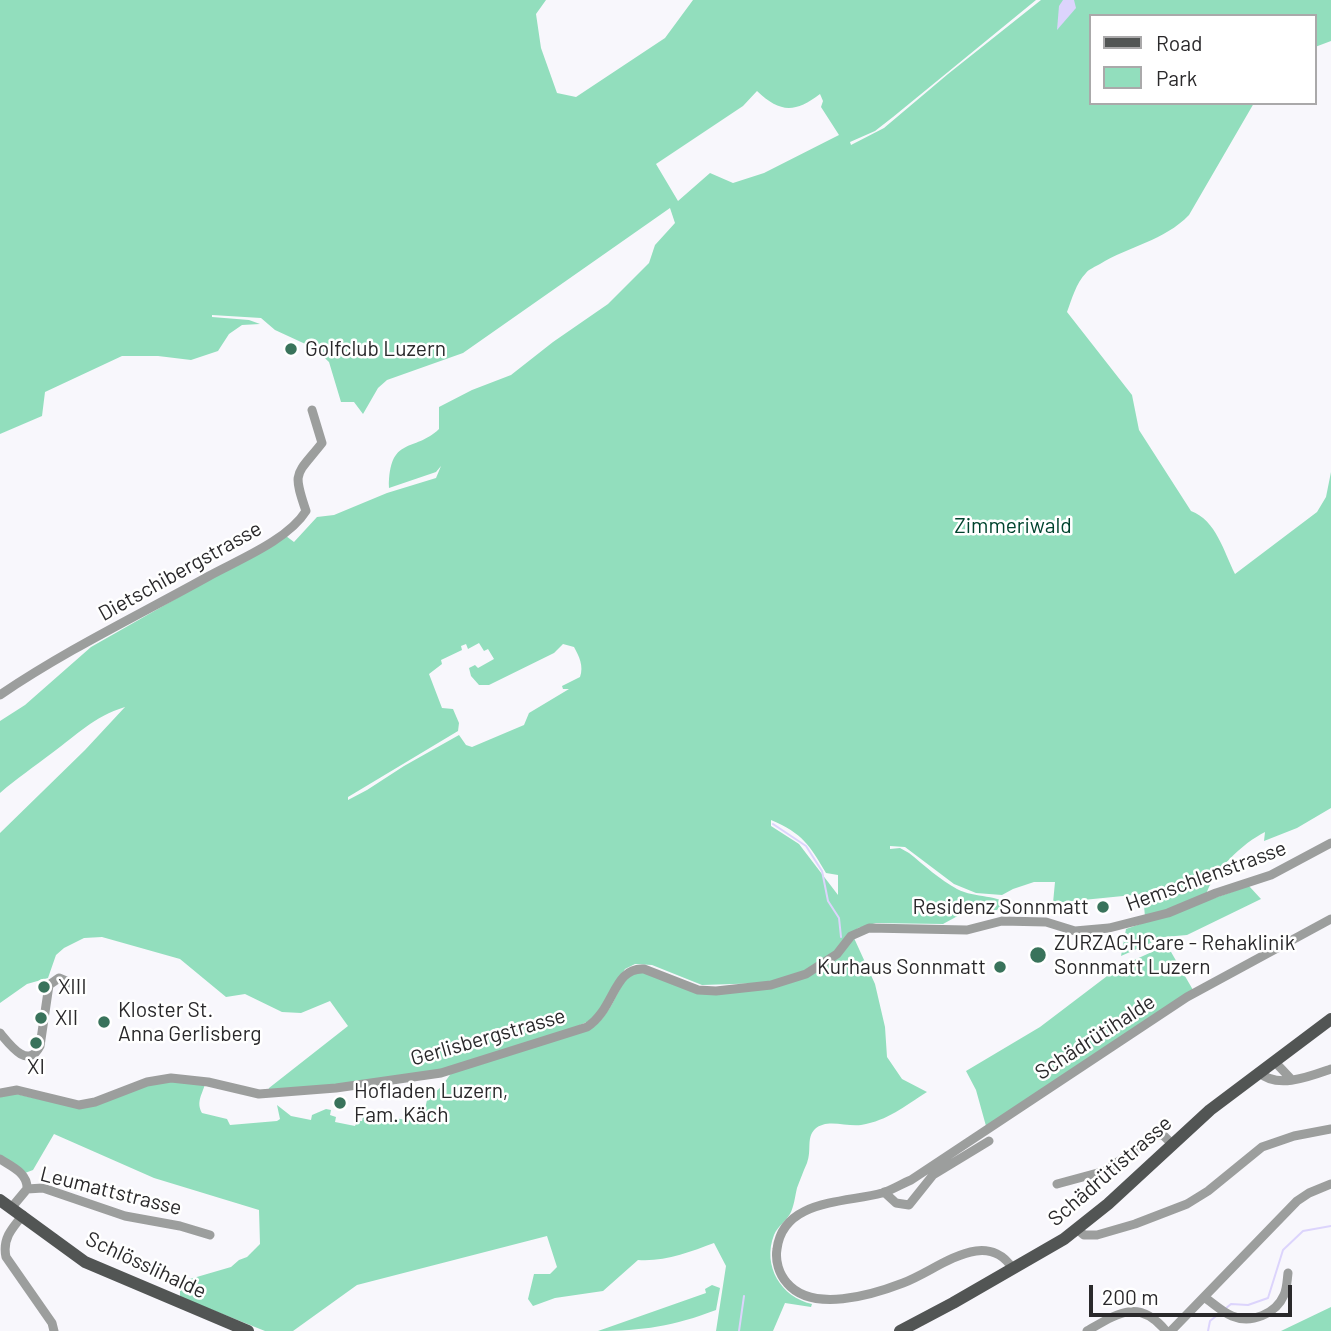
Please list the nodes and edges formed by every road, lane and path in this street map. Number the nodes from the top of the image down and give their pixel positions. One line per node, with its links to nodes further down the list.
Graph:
1 (312, 410): 2 (street, Dietschibergstrasse)
2 (0, 695)
3 (1331, 843): 5 (street, Hemschlenstrasse)
4 (1331, 919): 21 (street, Schädrütihalde)
5 (858, 932): 13 (street, Gerlisbergstrasse)
6 (78, 986): 8 (street)
7 (1331, 1019): 9 (main road, Schädrütistrasse)
8 (0, 1033)
9 (1274, 1061): 11 (main road, Schädrütistrasse); 12 (street)
10 (1331, 1069): 12 (street)
11 (1259, 1072): 12 (street); 16 (main road, Schädrütistrasse)
12 (1292, 1079)
13 (0, 1091)
14 (1331, 1129): 23 (street)
15 (989, 1141): 21 (street, Schädrütihalde)
16 (1172, 1144): 18 (street); 23 (main road, Schädrütistrasse)
17 (0, 1159): 20 (street)
18 (1057, 1184)
19 (1331, 1184): 27 (street)
20 (27, 1189): 22 (street, Leumattstrasse); 24 (street, Leumattstrasse)
21 (884, 1192): 25 (street, Schädrütihalde)
22 (9, 1206): 28 (street, Leumattstrasse); 29 (main road, Schlösslihalde)
23 (1077, 1229): 25 (main road, Schädrütistrasse)
24 (210, 1235)
25 (1012, 1268): 30 (main road, Schädrütistrasse)
26 (1288, 1273): 27 (street)
27 (1204, 1297): 32 (street)
28 (54, 1331)
29 (248, 1331)
30 (900, 1331)
31 (1087, 1331): 32 (street)
32 (1168, 1331)

